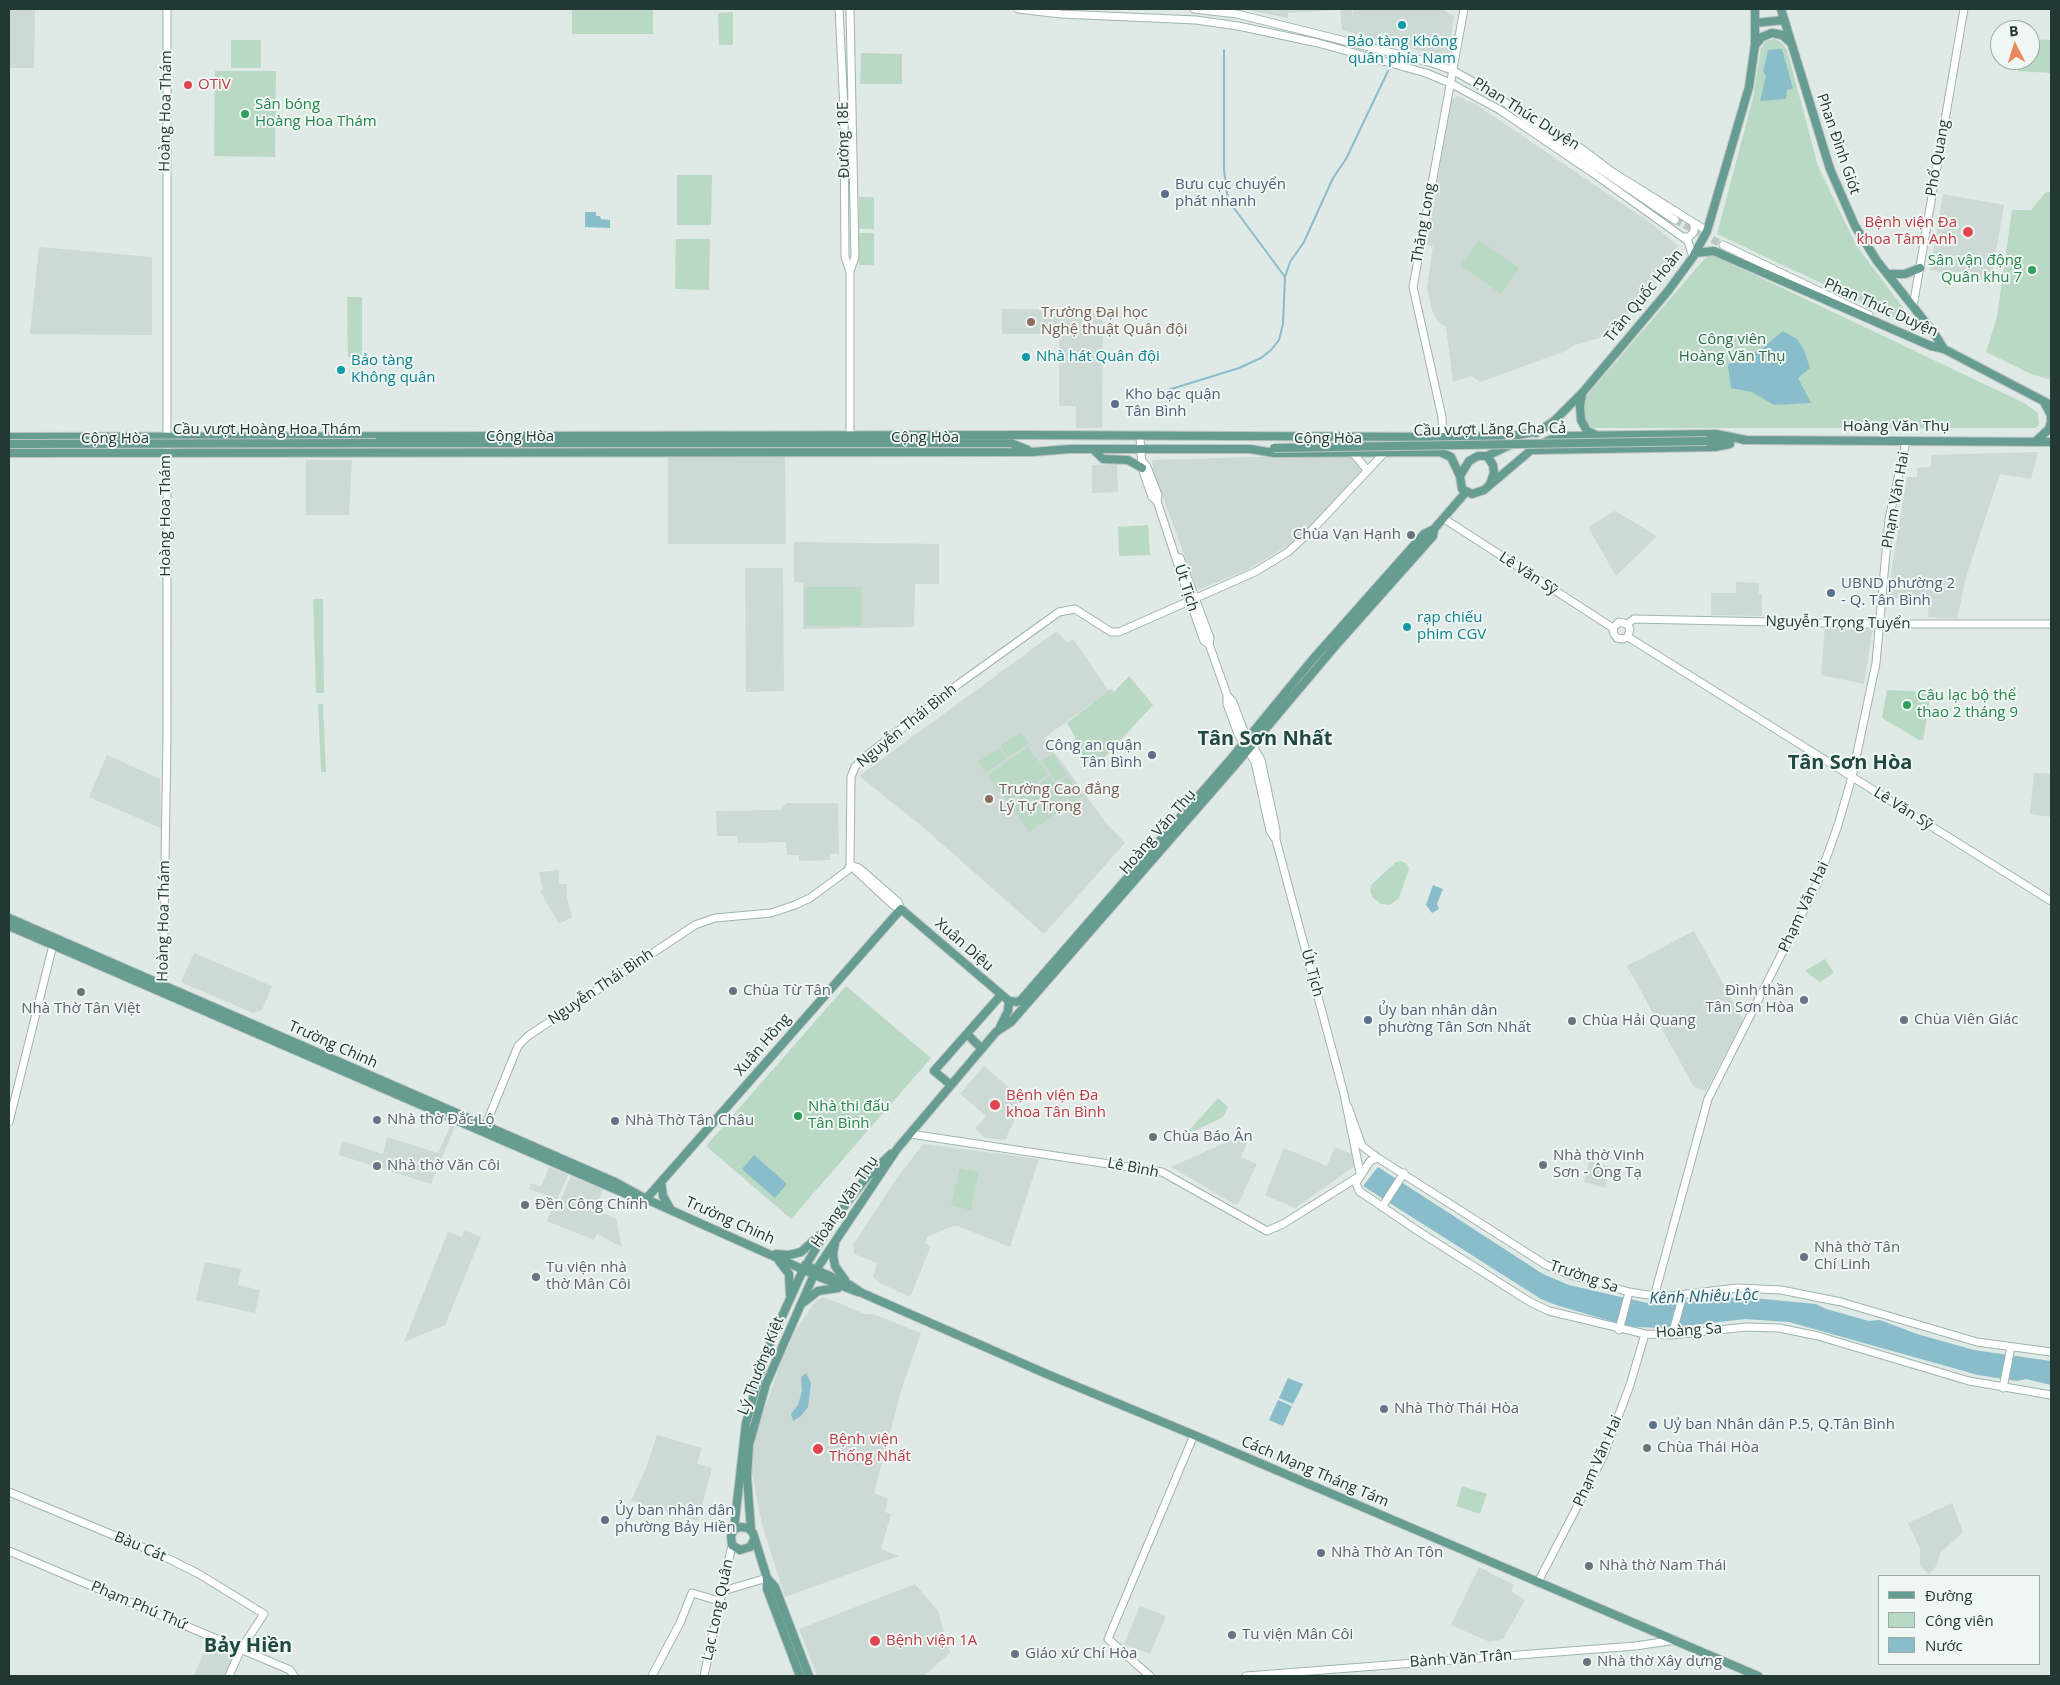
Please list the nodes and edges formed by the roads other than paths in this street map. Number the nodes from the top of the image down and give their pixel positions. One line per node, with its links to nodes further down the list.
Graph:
1 (167, 9): 41 (street, Hoàng Hoa Thám)
2 (839, 9): 16 (street, Đường 18E)
3 (850, 9): 17 (street, Đường 18E)
4 (1018, 9): 13 (street, Phan Thúc Duyện)
5 (1194, 9): 12 (street, Phan Thúc Duyện)
6 (1464, 9): 18 (street, Thăng Long)
7 (1755, 9): 11 (main road, Trần Quốc Hoàn)
8 (1782, 9): 10 (main road, Phan Đình Giót)
9 (1964, 9): 29 (street, Phổ Quang)
10 (1784, 20): 11 (main road); 14 (main road, Phan Đình Giót)
11 (1755, 23): 15 (main road, Trần Quốc Hoàn)
12 (1320, 34): 13 (street); 18 (street, Phan Thúc Duyện)
13 (1318, 43): 19 (street, Phan Thúc Duyện)
14 (1791, 44): 15 (main road); 31 (main road, Phan Đình Giót)
15 (1755, 45): 25 (main road, Trần Quốc Hoàn)
16 (842, 70): 17 (street); 21 (street, Đường 18E)
17 (852, 70): 22 (street, Đường 18E)
18 (1452, 70): 19 (street, Thăng Long); 20 (street, Phan Thúc Duyện)
19 (1450, 82): 26 (street, Phan Thúc Duyện); 46 (street, Thăng Long)
20 (1509, 106): 23 (street); 24 (street, Phan Thúc Duyện)
21 (845, 190): 22 (street); 30 (street, Đường 18E)
22 (855, 190): 30 (street, Đường 18E)
23 (1675, 220)
24 (1694, 222): 25 (street, Phan Thúc Duyện); 26 (street)
25 (1707, 231): 28 (main road, Trần Quốc Hoàn)
26 (1683, 237): 28 (street, Phan Thúc Duyện)
27 (1723, 245): 33 (street)
28 (1694, 255): 33 (main road, Phan Thúc Duyện); 35 (main road, Trần Quốc Hoàn)
29 (1920, 268): 31 (main road); 32 (street, Phổ Quang)
30 (850, 271): 54 (street, Đường 18E)
31 (1887, 274): 32 (main road, Phan Đình Giót)
32 (1913, 307): 34 (main road, Phan Đình Giót)
33 (1891, 328): 34 (main road, Phan Thúc Duyện)
34 (1944, 349): 36 (main road, Phan Đình Giót)
35 (1583, 392): 37 (main road, Trần Quốc Hoàn); 38 (main road)
36 (2048, 403): 51 (main road)
37 (1539, 431): 47 (main road, Cộng Hòa); 69 (main road, Trần Quốc Hoàn)
38 (1596, 434): 49 (main road, Hoàng Văn Thụ); 60 (main road, Hoàng Văn Thụ)
39 (1027, 435): 44 (main road, Cộng Hòa); 54 (main road, Cộng Hòa); 55 (main road, Cộng Hòa)
40 (123, 436): 41 (main road, Cộng Hòa); 43 (main road, Cộng Hòa); 66 (main road)
41 (166, 436): 42 (main road, Cộng Hòa); 61 (street, Hoàng Hoa Thám)
42 (208, 436): 54 (main road, Cộng Hòa); 62 (main road)
43 (9, 437)
44 (1140, 437): 45 (main road, Cộng Hòa); 58 (street, Út Tịch)
45 (1424, 437): 46 (main road, Cộng Hòa); 68 (main road)
46 (1444, 437): 47 (main road, Cộng Hòa)
47 (1460, 437): 68 (main road)
48 (1707, 440): 49 (main road, Hoàng Văn Thụ); 59 (main road, Cầu vượt Lăng Cha Cả, bridge)
49 (1746, 440): 50 (main road, Hoàng Văn Thụ); 60 (main road, Hoàng Văn Thụ)
50 (1906, 441): 51 (main road, Hoàng Văn Thụ); 78 (street, Phạm Văn Hai)
51 (2035, 442): 52 (main road, Hoàng Văn Thụ)
52 (2048, 442)
53 (376, 443): 54 (main road, Cộng Hòa); 56 (main road, Cầu vượt Hoàng Hoa Thám, bridge)
54 (850, 443): 55 (main road, Cộng Hòa); 62 (main road, Cộng Hòa); 63 (main road, Cộng Hòa)
55 (1011, 443): 63 (main road, Cộng Hòa)
56 (9, 444)
57 (1093, 449): 58 (main road, Cộng Hòa); 63 (main road, Cộng Hòa); 70 (main road)
58 (1141, 449): 59 (main road, Cộng Hòa); 70 (street, Út Tịch)
59 (1250, 449): 67 (main road, Cộng Hòa)
60 (1530, 451): 73 (main road, Hoàng Văn Thụ)
61 (166, 452): 62 (main road, Cộng Hòa); 66 (main road, Cộng Hòa); 90 (street, Hoàng Hoa Thám)
62 (208, 452)
63 (1032, 452)
64 (1385, 452): 67 (main road, Cộng Hòa); 71 (street, Nguyễn Thái Bình); 72 (main road, Cộng Hòa)
65 (9, 453): 66 (main road, Cộng Hòa)
66 (123, 453)
67 (1354, 453): 71 (street)
68 (1475, 453): 69 (main road); 72 (main road)
69 (1487, 456): 73 (main road)
70 (1142, 465): 76 (street, Út Tịch)
71 (1367, 470): 76 (street, Nguyễn Thái Bình)
72 (1460, 476): 74 (main road)
73 (1489, 486): 74 (main road)
74 (1466, 492): 75 (main road, Hoàng Văn Thụ)
75 (1443, 518): 80 (street, Lê Văn Sỹ); 82 (main road, Hoàng Văn Thụ)
76 (1193, 601): 82 (street, Út Tịch); 84 (street, Nguyễn Thái Bình)
77 (1627, 624): 78 (street, Nguyễn Trọng Tuyển); 80 (street); 81 (street)
78 (1881, 624): 79 (street, Nguyễn Trọng Tuyển); 83 (street, Phạm Văn Hai)
79 (2051, 624)
80 (1613, 628): 81 (street)
81 (1628, 637): 83 (street, Lê Văn Sỹ)
82 (1248, 744): 92 (main road, Hoàng Văn Thụ); 93 (main road, Hoàng Văn Thụ); 97 (street, Út Tịch)
83 (1852, 777): 85 (street, Lê Văn Sỹ); 121 (street, Phạm Văn Hai)
84 (850, 865): 86 (street, Xuân Diệu); 99 (street, Nguyễn Thái Bình)
85 (2051, 901)
86 (901, 909): 91 (main road, Xuân Diệu); 106 (main road, Xuân Hồng)
87 (9, 918): 89 (main road, Trường Chinh)
88 (9, 926): 89 (main road, Trường Chinh)
89 (54, 942): 90 (main road, Trường Chinh); 98 (street)
90 (163, 989): 99 (main road, Trường Chinh)
91 (1001, 995): 92 (main road, Xuân Diệu); 94 (main road)
92 (1009, 1001): 93 (main road)
93 (996, 1032): 95 (main road, Hoàng Văn Thụ)
94 (966, 1034): 95 (main road); 96 (main road)
95 (982, 1049): 96 (main road, Hoàng Văn Thụ)
96 (951, 1085): 100 (main road, Hoàng Văn Thụ)
97 (1348, 1106): 101 (street, Út Tịch); 104 (street, Út Tịch)
98 (9, 1122)
99 (484, 1129): 109 (main road, Trường Chinh)
100 (910, 1134): 102 (main road, Hoàng Văn Thụ); 107 (street, Lê Bình)
101 (1361, 1143): 103 (street, Trường Sa)
102 (897, 1149): 112 (main road, Hoàng Văn Thụ); 113 (main road, Hoàng Văn Thụ)
103 (1378, 1158): 104 (street); 105 (street, Trường Sa)
104 (1359, 1175): 107 (street, Lê Bình); 108 (street)
105 (1402, 1175): 110 (street); 120 (street, Trường Sa)
106 (661, 1182): 109 (main road, Xuân Hồng); 111 (main road)
107 (1343, 1188): 108 (street, Hoàng Sa)
108 (1357, 1190): 110 (street, Hoàng Sa)
109 (646, 1199): 111 (main road, Trường Chinh)
110 (1383, 1205): 125 (street, Hoàng Sa)
111 (671, 1210): 114 (main road, Trường Chinh)
112 (830, 1225): 114 (main road); 115 (main road, Hoàng Văn Thụ)
113 (837, 1238): 116 (main road, Hoàng Văn Thụ); 117 (main road)
114 (770, 1253): 115 (main road, Trường Chinh); 123 (main road)
115 (804, 1267): 116 (main road, Trường Chinh); 118 (main road, Lý Thường Kiệt)
116 (814, 1272): 117 (main road, Cách Mạng Tháng Tám); 119 (main road, Lý Thường Kiệt)
117 (849, 1287): 124 (main road); 132 (main road, Cách Mạng Tháng Tám)
118 (794, 1290): 119 (main road); 123 (main road, Lý Thường Kiệt)
119 (805, 1294): 124 (main road, Lý Thường Kiệt)
120 (1629, 1295): 121 (street, Trường Sa); 125 (street)
121 (1654, 1297): 122 (street, Trường Sa)
122 (1682, 1297): 126 (street); 128 (street, Trường Sa)
123 (788, 1304): 134 (main road, Lý Thường Kiệt)
124 (801, 1305): 135 (main road, Lý Thường Kiệt)
125 (1620, 1328): 127 (street, Hoàng Sa)
126 (1673, 1332): 127 (street, Hoàng Sa); 130 (street, Hoàng Sa)
127 (1645, 1334): 140 (street, Phạm Văn Hai)
128 (2010, 1351): 129 (street, Trường Sa); 130 (street)
129 (2051, 1352)
130 (2004, 1384): 131 (street, Hoàng Sa)
131 (2051, 1395)
132 (1194, 1435): 140 (main road, Cách Mạng Tháng Tám); 151 (street)
133 (9, 1492): 144 (street, Bàu Cát)
134 (734, 1529): 135 (main road); 137 (main road)
135 (751, 1530): 136 (main road)
136 (754, 1540): 137 (main road); 139 (main road)
137 (732, 1545): 141 (street, Lạc Long Quân)
138 (9, 1550): 144 (street, Phạm Phú Thứ)
139 (767, 1578): 141 (street); 149 (main road); 150 (main road)
140 (1538, 1582): 143 (main road, Cách Mạng Tháng Tám)
141 (722, 1591): 142 (street, Lạc Long Quân)
142 (719, 1601): 147 (street); 148 (street, Lạc Long Quân)
143 (1676, 1640): 152 (street, Bành Văn Trân); 153 (main road, Cách Mạng Tháng Tám)
144 (241, 1650): 145 (street); 146 (street, Phạm Phú Thứ)
145 (229, 1676)
146 (294, 1676)
147 (652, 1676)
148 (704, 1676)
149 (800, 1676)
150 (808, 1676)
151 (1150, 1676)
152 (1246, 1676)
153 (1758, 1676)

